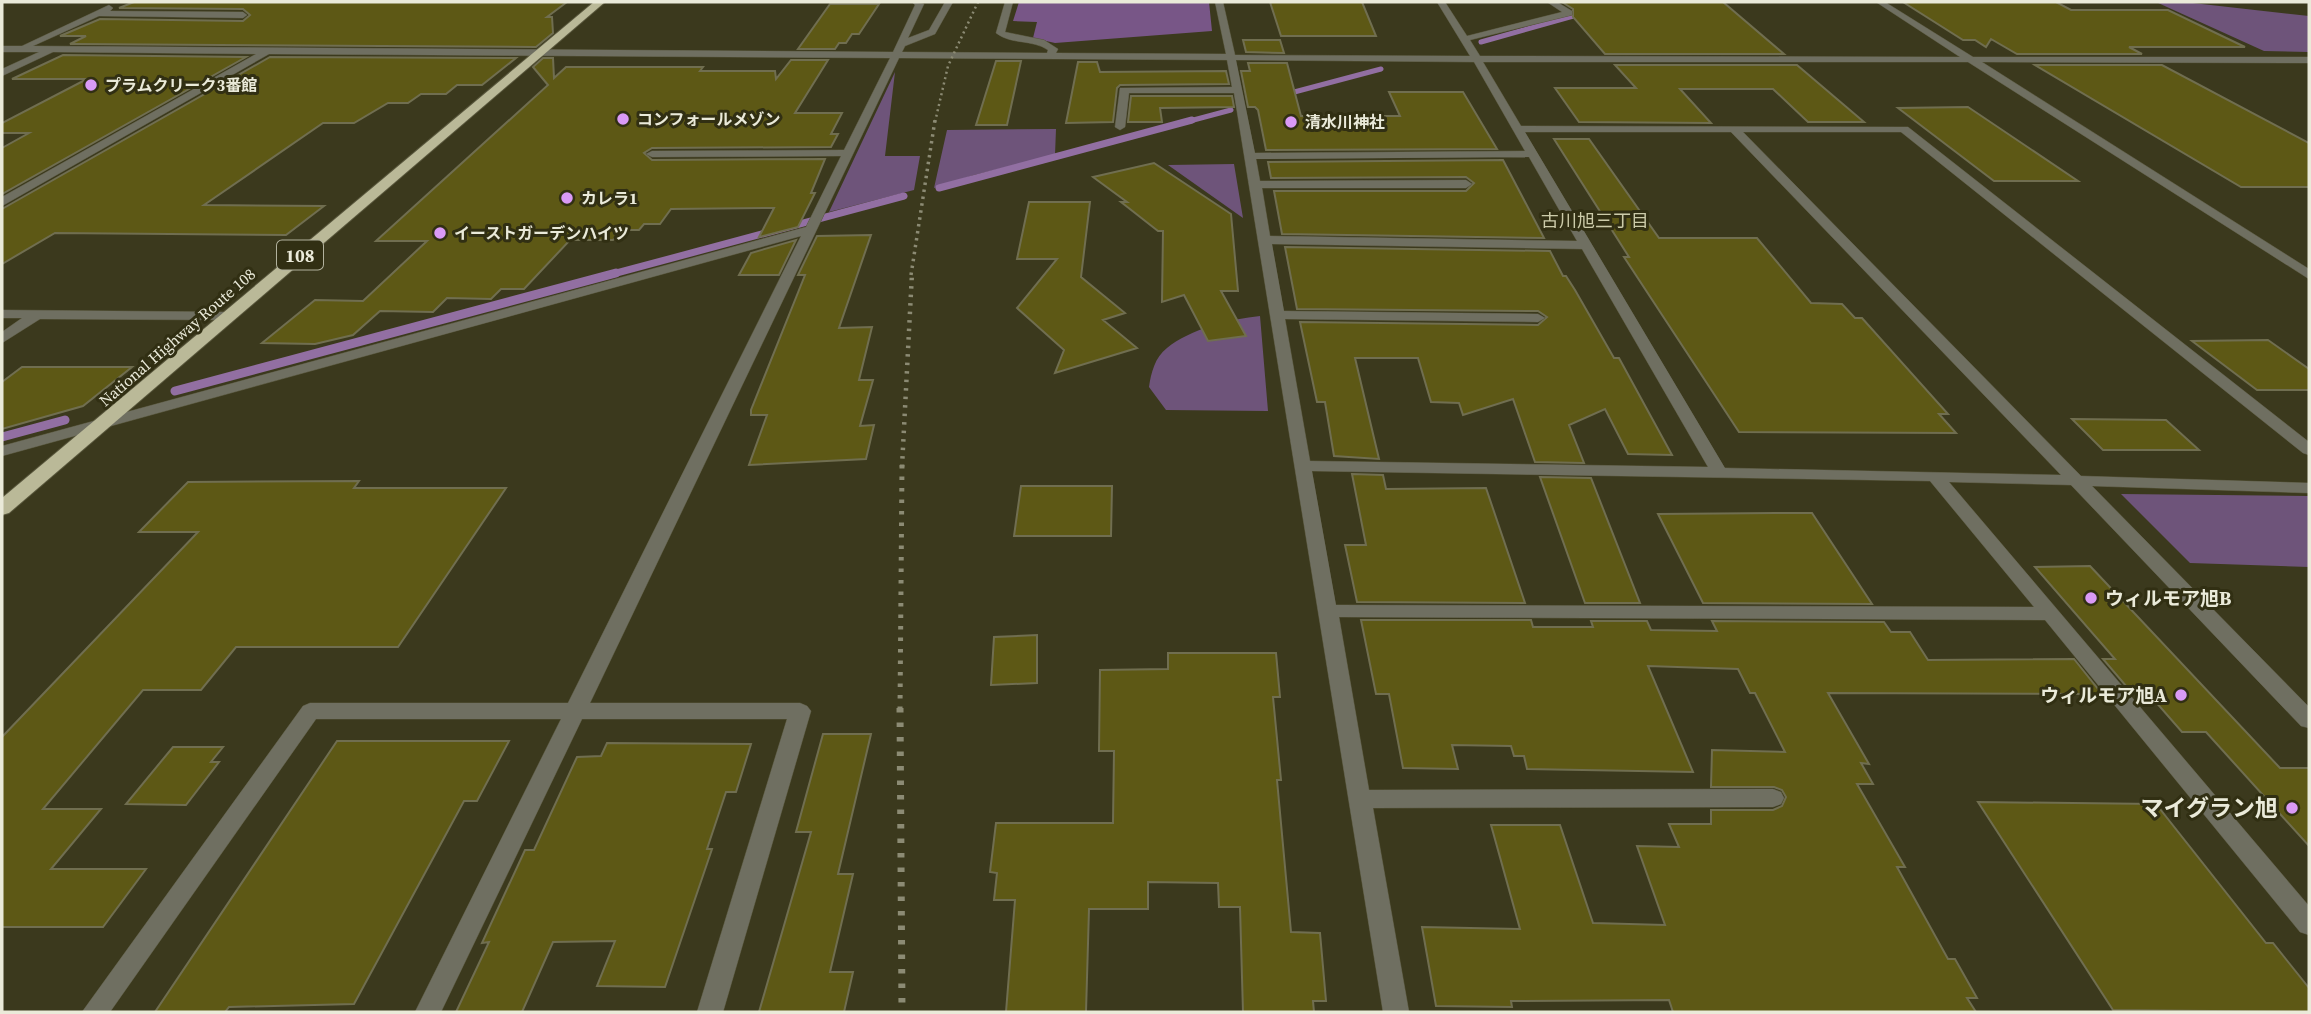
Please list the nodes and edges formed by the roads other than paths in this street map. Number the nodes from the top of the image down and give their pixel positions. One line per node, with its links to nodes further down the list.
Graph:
1 (123, 2): 10 (street)
2 (600, 2): 18 (highway, National Highway Route 108 / 108)
3 (916, 2): 13 (street)
4 (949, 2): 13 (street)
5 (1009, 2): 20 (street)
6 (1219, 2): 21 (street)
7 (1441, 2): 12 (street)
8 (1551, 2): 12 (street)
9 (1880, 2): 23 (street)
10 (98, 13): 11 (street); 15 (street)
11 (243, 15)
12 (1465, 39): 22 (street)
13 (902, 44): 19 (street)
14 (2, 49): 15 (street)
15 (20, 49): 16 (street)
16 (51, 50): 17 (street); 25 (street)
17 (265, 52): 18 (street); 36 (street)
18 (537, 54): 19 (street); 44 (highway, National Highway Route 108 / 108)
19 (896, 55): 20 (street); 30 (street)
20 (1050, 56): 21 (street)
21 (1231, 56): 22 (street); 26 (street)
22 (1477, 60): 23 (street); 28 (street)
23 (1970, 60): 24 (street); 40 (street)
24 (2309, 60)
25 (2, 73)
26 (1240, 100): 27 (street); 33 (street)
27 (1120, 127)
28 (1518, 129): 29 (street); 32 (street)
29 (1734, 129): 48 (street); 53 (street)
30 (848, 153): 31 (street); 37 (street)
31 (652, 154)
32 (1532, 154): 33 (street); 39 (street)
33 (1250, 156): 35 (street)
34 (1466, 184): 35 (street)
35 (1255, 185): 38 (street)
36 (2, 202)
37 (816, 220): 47 (street); 58 (street)
38 (1265, 240): 39 (street); 43 (street)
39 (1586, 245): 51 (street)
40 (2309, 275)
41 (2, 314): 42 (street)
42 (37, 314): 44 (street); 46 (street)
43 (1277, 314): 45 (street); 50 (street)
44 (228, 316): 47 (highway, National Highway Route 108 / 108)
45 (1538, 318)
46 (2, 339)
47 (105, 422): 49 (street); 55 (highway, National Highway Route 108 / 108)
48 (2309, 450)
49 (2, 451)
50 (1303, 466): 51 (street); 56 (street)
51 (1719, 472): 52 (street)
52 (1936, 476): 53 (street); 57 (street)
53 (2075, 479): 54 (street); 59 (street)
54 (2309, 488)
55 (2, 509)
56 (1328, 611): 57 (street); 61 (street)
57 (2053, 614): 62 (street)
58 (576, 711): 63 (street); 64 (street); 65 (street)
59 (2309, 720)
60 (1773, 797): 61 (street)
61 (1360, 799): 66 (street)
62 (2309, 924)
63 (95, 1012)
64 (428, 1012)
65 (710, 1012)
66 (1396, 1012)

